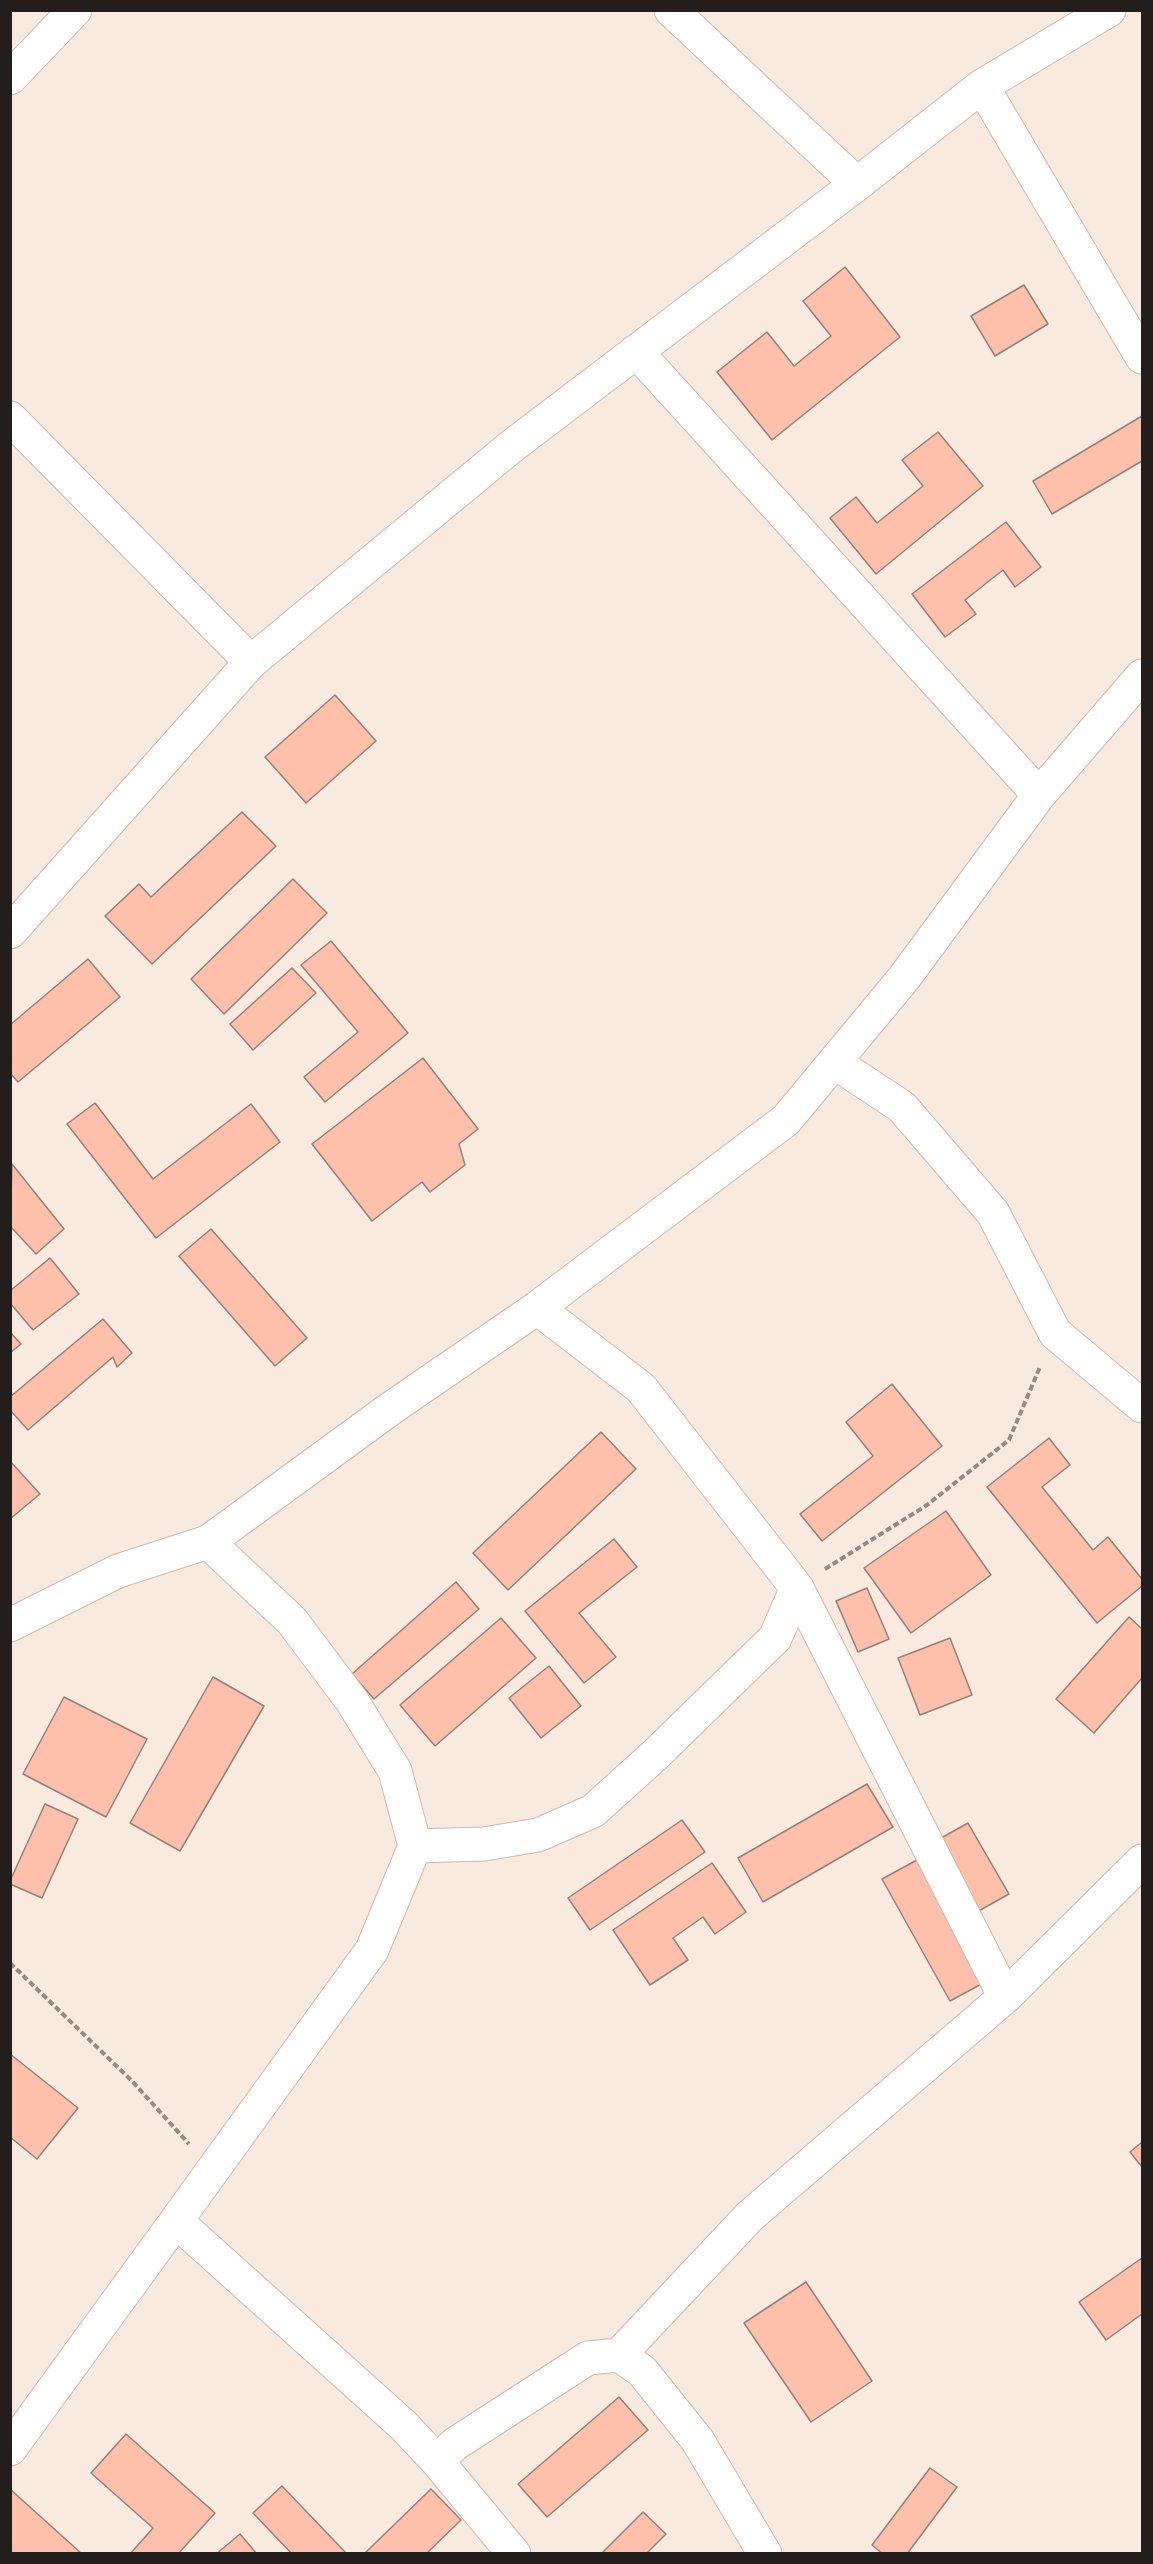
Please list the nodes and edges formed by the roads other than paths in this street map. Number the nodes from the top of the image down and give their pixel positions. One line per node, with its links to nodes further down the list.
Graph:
1 (75, 10): 4 (street)
2 (672, 10): 6 (street)
3 (1108, 10): 5 (street)
4 (10, 78)
5 (982, 86): 6 (street); 8 (street)
6 (857, 184): 7 (street)
7 (636, 351): 10 (street); 12 (street)
8 (1143, 357)
9 (10, 418): 10 (street)
10 (251, 662): 13 (street)
11 (1143, 676): 12 (street)
12 (1039, 795): 14 (street)
13 (10, 932)
14 (834, 1062): 15 (street); 16 (street)
15 (537, 1308): 17 (street); 18 (street)
16 (1143, 1406)
17 (208, 1542): 19 (street); 20 (street)
18 (797, 1588): 20 (street); 22 (street)
19 (10, 1625)
20 (415, 1846): 23 (street)
21 (1143, 1861): 22 (street)
22 (1005, 1997): 24 (street)
23 (176, 2221): 25 (street); 26 (street)
24 (619, 2355): 26 (street); 28 (street)
25 (10, 2449)
26 (438, 2461): 27 (street)
27 (514, 2553)
28 (765, 2553)

